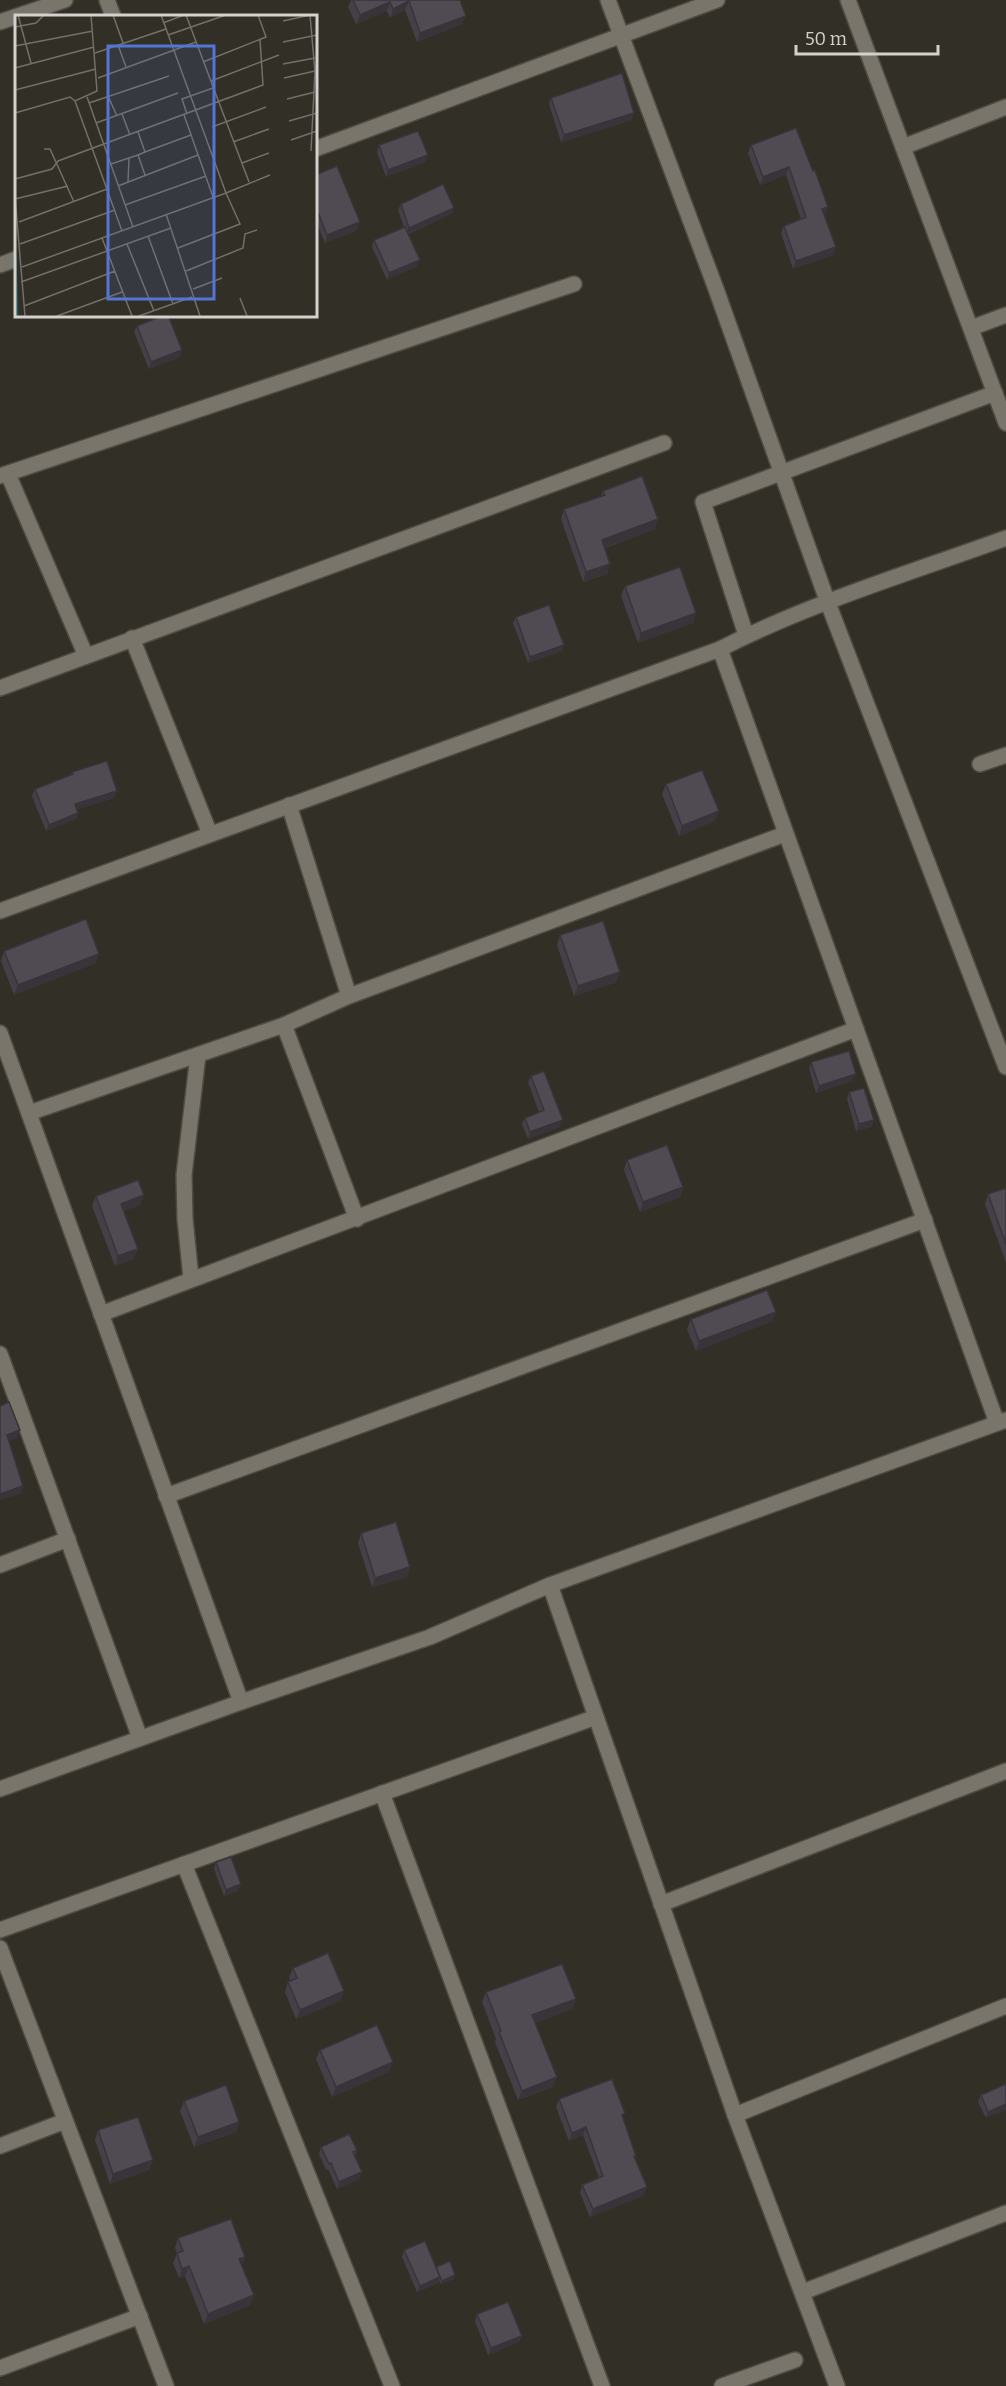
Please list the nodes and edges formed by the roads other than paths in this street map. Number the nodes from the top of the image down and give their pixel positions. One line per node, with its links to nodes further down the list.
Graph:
1 (65, 0): 6 (street)
2 (107, 0): 7 (street)
3 (608, 0): 10 (street)
4 (717, 0): 10 (street)
5 (848, 0): 12 (street)
6 (21, 15)
7 (113, 15)
8 (15, 17): 9 (street)
9 (0, 22)
10 (621, 35): 13 (street); 22 (street)
11 (1006, 107): 12 (street)
12 (903, 147): 18 (street)
13 (316, 149)
14 (15, 259): 15 (street)
15 (0, 265)
16 (574, 284): 23 (street)
17 (1006, 315): 18 (street)
18 (971, 328): 19 (street)
19 (995, 393): 20 (street); 22 (street)
20 (1006, 423)
21 (664, 443): 27 (street)
22 (781, 471): 25 (street); 26 (street)
23 (4, 475): 29 (street)
24 (1006, 538): 25 (street)
25 (828, 603): 26 (street); 42 (street)
26 (746, 635): 28 (street)
27 (132, 638): 29 (street); 34 (street)
28 (720, 649): 33 (street); 35 (street)
29 (86, 656): 30 (street)
30 (0, 687)
31 (1006, 754): 32 (street)
32 (980, 764)
33 (289, 805): 34 (street); 37 (street)
34 (210, 834): 36 (street)
35 (785, 834): 37 (street); 39 (street)
36 (0, 911)
37 (349, 996): 38 (street)
38 (284, 1025): 41 (street); 44 (street)
39 (856, 1029): 44 (street); 45 (street)
40 (0, 1033): 43 (street)
41 (198, 1056): 43 (street); 46 (street)
42 (1006, 1067)
43 (29, 1113): 47 (street)
44 (357, 1219): 46 (street)
45 (925, 1220): 49 (street); 50 (street)
46 (191, 1278): 47 (street)
47 (101, 1314): 50 (street)
48 (0, 1354): 51 (street)
49 (1002, 1422): 53 (street)
50 (166, 1496): 54 (street)
51 (68, 1539): 52 (street); 56 (street)
52 (0, 1565)
53 (550, 1585): 54 (street); 55 (street)
54 (241, 1702): 56 (street)
55 (596, 1718): 59 (street); 61 (street)
56 (140, 1738): 58 (street)
57 (1006, 1771): 61 (street)
58 (0, 1789)
59 (382, 1793): 60 (street); 75 (street)
60 (184, 1864): 62 (street); 74 (street)
61 (661, 1904): 65 (street)
62 (0, 1930)
63 (0, 1948): 66 (street)
64 (1006, 2006): 65 (street)
65 (735, 2115): 69 (street)
66 (65, 2121): 67 (street); 70 (street)
67 (0, 2146)
68 (1006, 2213): 69 (street)
69 (803, 2292): 77 (street)
70 (140, 2316): 72 (street); 73 (street)
71 (795, 2360): 76 (street)
72 (0, 2368)
73 (166, 2386)
74 (392, 2386)
75 (602, 2386)
76 (722, 2386)
77 (837, 2386)

